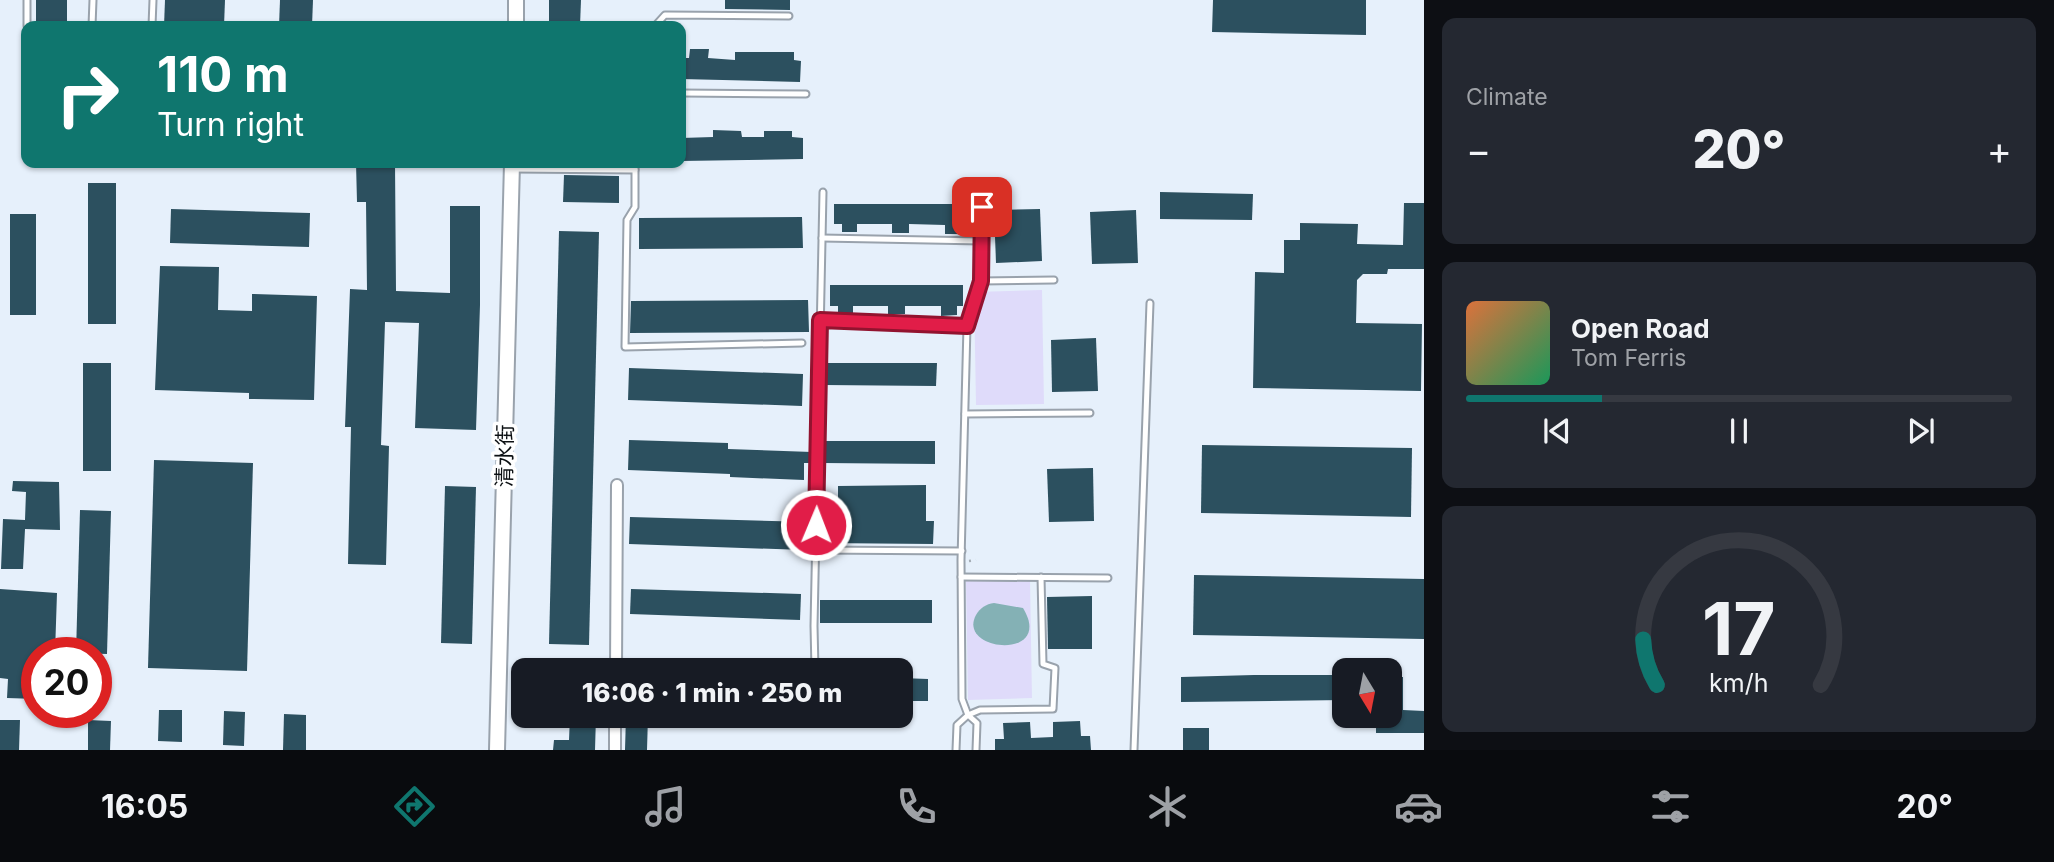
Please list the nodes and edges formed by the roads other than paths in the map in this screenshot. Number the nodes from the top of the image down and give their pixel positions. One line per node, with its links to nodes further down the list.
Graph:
1 (27, 0): 6 (lane)
2 (93, 0): 7 (lane)
3 (153, 0): 8 (lane)
4 (516, 0): 9 (street)
5 (789, 16): 10 (lane)
6 (27, 21)
7 (92, 21)
8 (152, 21)
9 (516, 21)
10 (659, 21)
11 (686, 93): 12 (lane)
12 (806, 94)
13 (512, 168): 38 (street, 清水街)
14 (574, 168): 15 (lane)
15 (635, 170): 25 (lane)
16 (823, 192): 18 (lane)
17 (982, 207): 19 (lane)
18 (822, 238): 19 (lane); 23 (lane)
19 (982, 241): 21 (lane)
20 (1054, 280): 21 (lane)
21 (981, 281): 24 (lane)
22 (1150, 303): 42 (lane)
23 (820, 320): 24 (lane); 29 (lane)
24 (967, 326): 27 (lane)
25 (802, 343)
26 (1090, 413): 27 (lane)
27 (965, 414): 30 (lane)
28 (617, 485): 34 (street)
29 (816, 550): 30 (lane); 35 (lane)
30 (961, 551): 31 (lane)
31 (961, 576): 32 (lane); 36 (lane)
32 (1041, 577): 33 (lane); 36 (lane)
33 (1108, 578)
34 (616, 658)
35 (815, 658)
36 (968, 715): 40 (lane); 41 (lane)
37 (615, 728): 39 (street)
38 (497, 750)
39 (615, 750)
40 (956, 750)
41 (976, 750)
42 (1134, 750)

